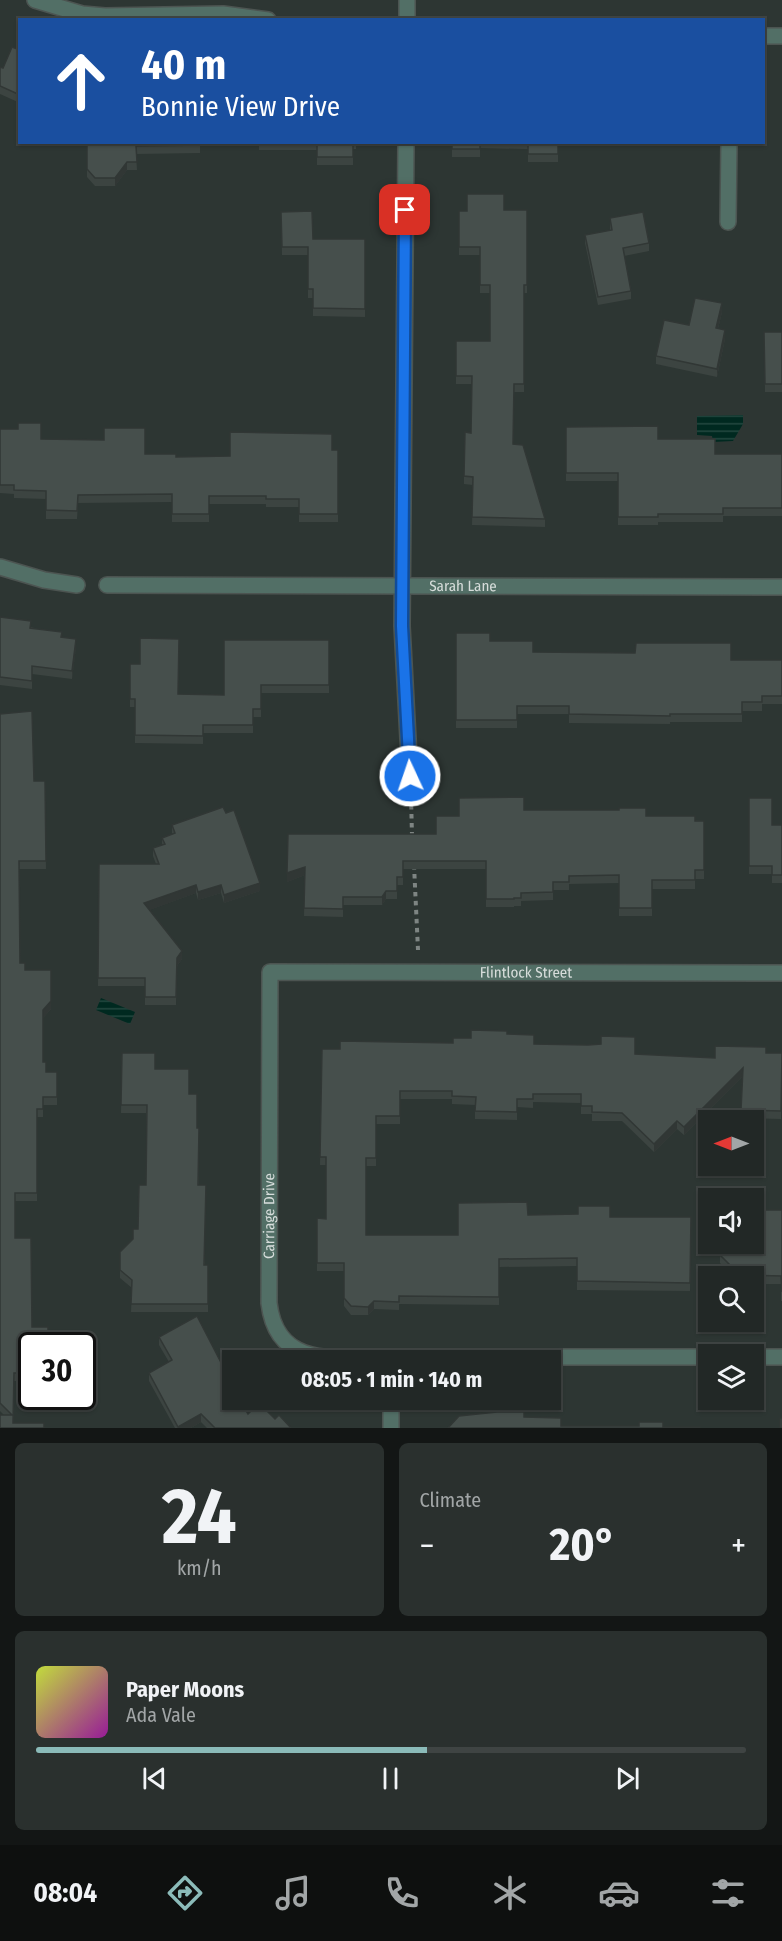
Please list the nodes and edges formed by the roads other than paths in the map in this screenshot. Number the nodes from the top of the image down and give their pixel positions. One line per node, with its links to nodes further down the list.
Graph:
1 (35, 0): 3 (street)
2 (407, 0): 4 (street)
3 (253, 18)
4 (407, 18)
5 (765, 36): 6 (street)
6 (782, 36)
7 (406, 144): 13 (street)
8 (729, 144): 9 (street)
9 (728, 222)
10 (0, 567): 11 (street)
11 (77, 585)
12 (107, 585): 13 (street, Sarah Lane)
13 (402, 586): 14 (street, Sarah Lane); 15 (street)
14 (782, 587)
15 (410, 776)
16 (270, 972): 17 (street, Flintlock Street); 18 (street, Carriage Drive)
17 (782, 973)
18 (296, 1350)
19 (698, 1357): 22 (street, Carriage Drive)
20 (764, 1357): 21 (street)
21 (782, 1357)
22 (561, 1358)
23 (391, 1410): 24 (street)
24 (391, 1428)

